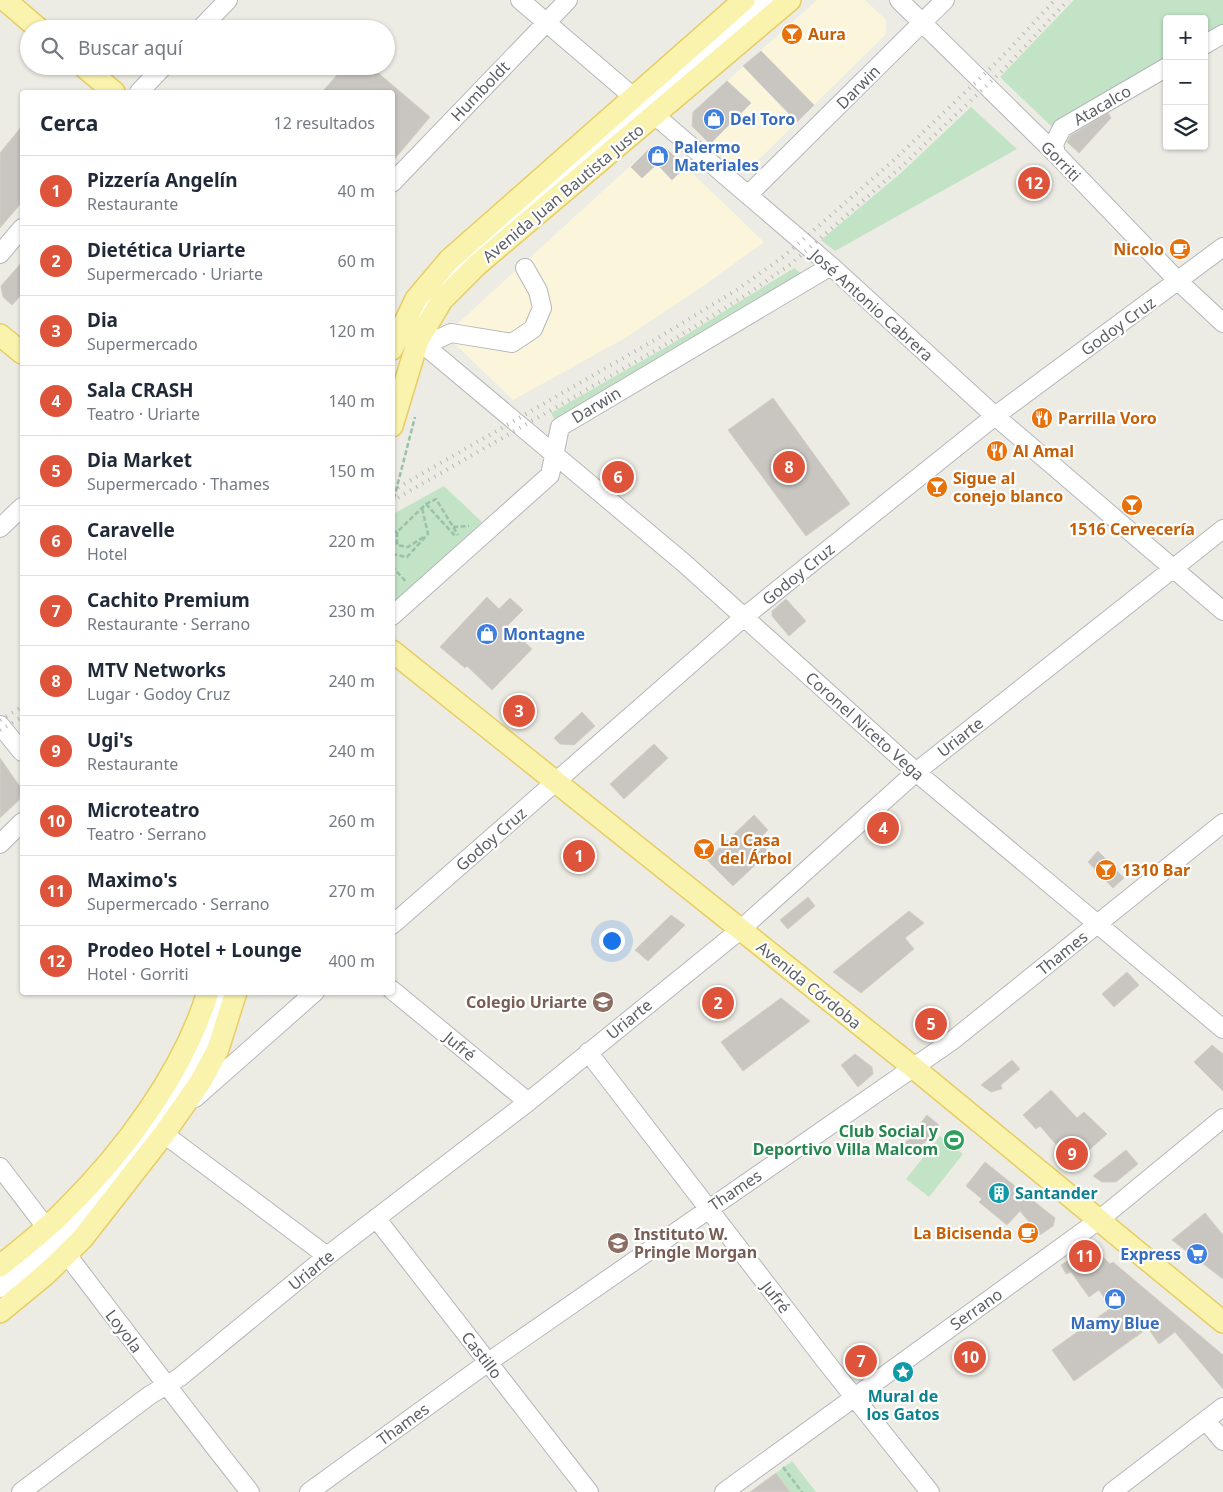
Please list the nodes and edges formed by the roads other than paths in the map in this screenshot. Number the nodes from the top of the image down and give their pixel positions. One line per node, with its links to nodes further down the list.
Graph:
1 (5, 0): 10 (main road)
2 (228, 0): 11 (street)
3 (520, 0): 12 (street, José Antonio Cabrera)
4 (568, 0): 12 (street, Humboldt)
5 (744, 0): 21 (main road, Avenida Juan Bautista Justo)
6 (766, 0): 21 (street)
7 (790, 0): 21 (main road, Avenida Juan Bautista Justo)
8 (899, 0): 13 (street, Gorriti)
9 (946, 0): 13 (street, Darwin)
10 (28, 20)
11 (209, 20)
12 (546, 24): 21 (street, José Antonio Cabrera); 23 (street, Humboldt)
13 (922, 24): 22 (street, Gorriti); 24 (street, Darwin)
14 (1223, 34): 15 (street)
15 (1208, 43)
16 (1163, 69): 22 (street, Atacalco)
17 (94, 75): 19 (main road)
18 (155, 75): 20 (street)
19 (112, 90)
20 (141, 90)
21 (643, 106): 24 (street, José Antonio Cabrera); 32 (main road, Avenida Juan Bautista Justo); 32 (main road, Avenida Juan Bautista Justo)
22 (1056, 154): 30 (street, Gorriti)
23 (395, 180)
24 (748, 195): 28 (street, José Antonio Cabrera)
25 (20, 230): 27 (street)
26 (1223, 247): 30 (street, Godoy Cruz)
27 (0, 254)
28 (831, 266): 38 (street, José Antonio Cabrera); 39 (street, Darwin)
29 (525, 268): 32 (street)
30 (1178, 281): 31 (street, Gorriti); 38 (street, Godoy Cruz)
31 (1223, 323)
32 (410, 333): 34 (main road, Avenida Juan Bautista Justo); 36 (street); 37 (main road, Avenida Juan Bautista Justo); 39 (street, Coronel Niceto Vega)
33 (0, 335): 35 (main road)
34 (395, 346)
35 (20, 351)
36 (395, 386)
37 (395, 410)
38 (995, 416): 43 (street, José Antonio Cabrera); 46 (street, Godoy Cruz)
39 (554, 455): 45 (street, Darwin); 46 (street, Coronel Niceto Vega)
40 (20, 509): 41 (street)
41 (0, 528)
42 (1223, 529): 43 (street, Uriarte)
43 (1174, 567): 44 (street, José Antonio Cabrera); 50 (street, Uriarte)
44 (1223, 611)
45 (395, 613)
46 (744, 617): 50 (street, Coronel Niceto Vega); 51 (street, Godoy Cruz)
47 (395, 653): 51 (main road, Avenida Córdoba)
48 (0, 725): 49 (street)
49 (20, 750)
50 (916, 772): 56 (street, Coronel Niceto Vega); 57 (street, Uriarte)
51 (556, 782): 55 (street, Godoy Cruz); 57 (main road, Avenida Córdoba)
52 (1223, 823): 56 (street, Thames)
53 (20, 824): 54 (street)
54 (0, 844)
55 (395, 922)
56 (1097, 924): 62 (street, Coronel Niceto Vega); 64 (street, Thames)
57 (740, 930): 63 (street, Uriarte); 64 (main road, Avenida Córdoba)
58 (395, 992): 65 (street, Jufré)
59 (210, 995): 73 (main road)
60 (235, 995): 66 (main road)
61 (312, 995): 66 (street)
62 (1223, 1029)
63 (588, 1052): 65 (street, Uriarte); 70 (street, Jufré)
64 (914, 1068): 70 (street, Thames); 72 (main road, Avenida Córdoba)
65 (528, 1102): 71 (street, Uriarte)
66 (182, 1110): 68 (main road)
67 (1223, 1118): 72 (street, Serrano)
68 (164, 1134): 73 (main road); 74 (street)
69 (0, 1167): 73 (street, Loyola)
70 (708, 1209): 79 (street, Thames); 81 (street, Jufré)
71 (376, 1218): 74 (street, Uriarte); 79 (street, Castillo)
72 (1099, 1220): 78 (main road, Avenida Córdoba); 81 (street, Serrano)
73 (57, 1240): 75 (main road); 76 (street); 77 (main road); 80 (street, Loyola)
74 (327, 1256): 80 (street, Uriarte)
75 (0, 1266)
76 (0, 1288)
77 (0, 1312)
78 (1223, 1322)
79 (487, 1363): 87 (street, Thames); 88 (street, Castillo)
80 (165, 1384): 85 (street, Uriarte); 86 (street, Loyola)
81 (853, 1396): 89 (street, Serrano); 90 (street, Jufré)
82 (1223, 1407): 83 (street)
83 (1206, 1421): 84 (street); 91 (street)
84 (1223, 1441)
85 (21, 1492)
86 (250, 1492)
87 (309, 1492)
88 (588, 1492)
89 (724, 1492)
90 (930, 1492)
91 (1112, 1492)

